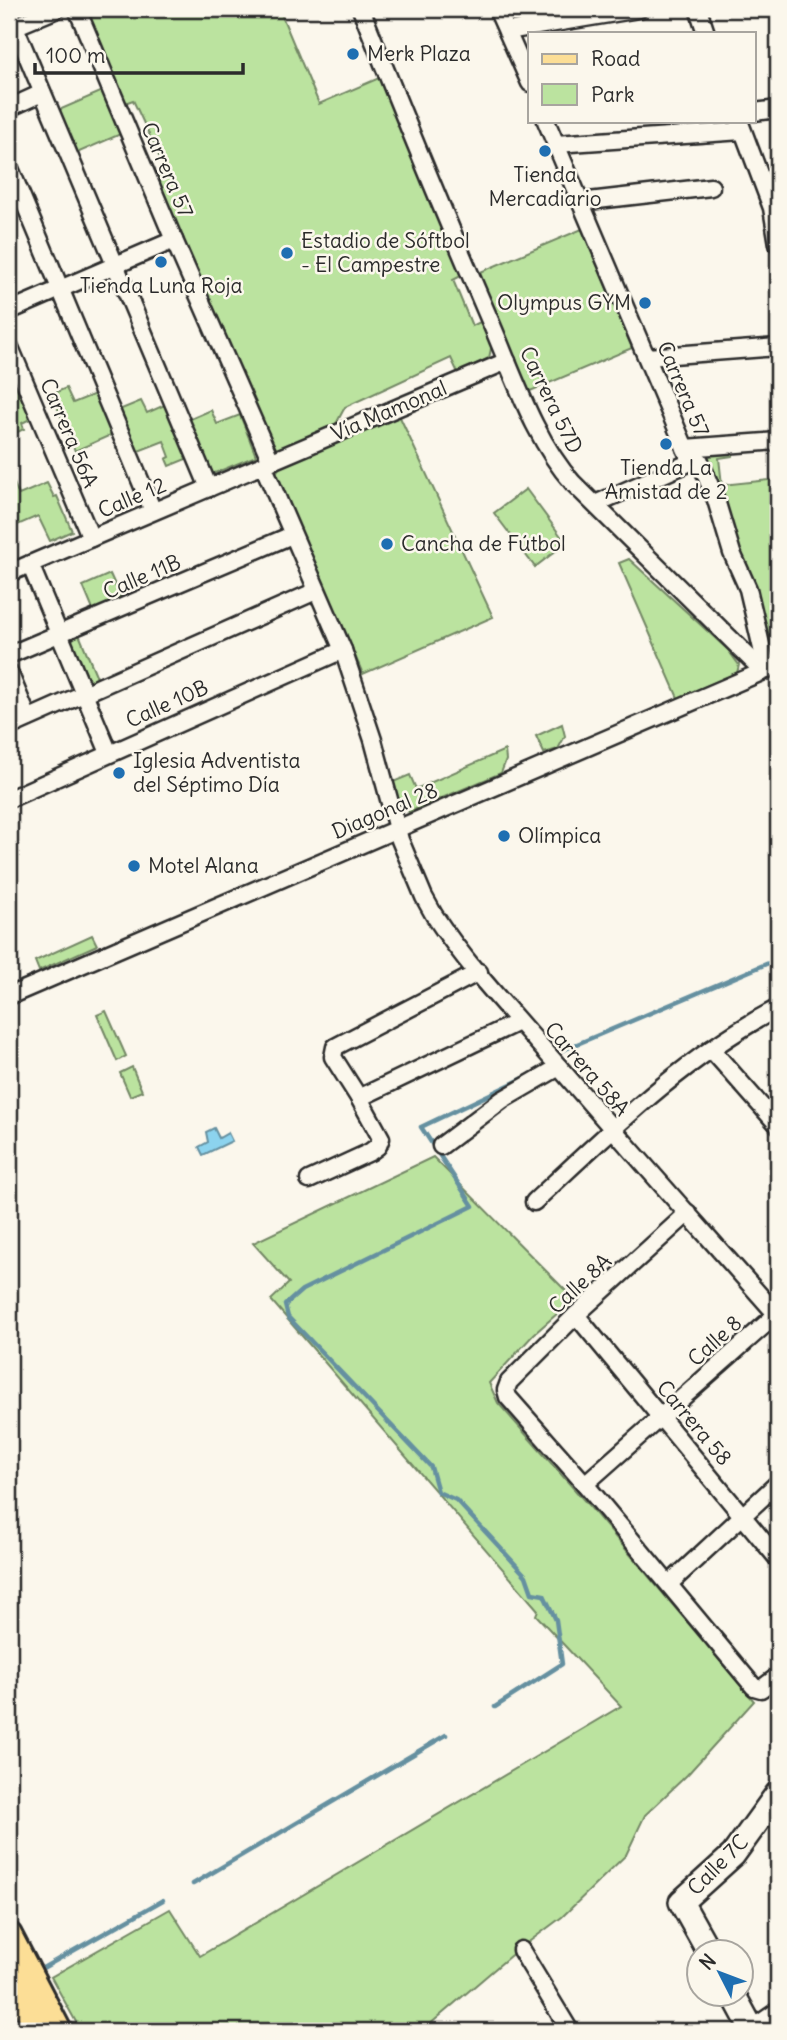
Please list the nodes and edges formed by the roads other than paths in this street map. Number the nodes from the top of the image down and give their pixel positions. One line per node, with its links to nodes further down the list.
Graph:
1 (13, 9): 9 (street)
2 (57, 9): 9 (street)
3 (77, 9): 24 (street, Carrera 57)
4 (361, 9): 32 (street, Carrera 57D)
5 (497, 9): 10 (street)
6 (639, 9): 8 (street)
7 (698, 9): 11 (street)
8 (622, 10): 10 (street)
9 (15, 27): 13 (street)
10 (507, 31): 12 (street)
11 (706, 32)
12 (528, 78)
13 (42, 93): 14 (street); 26 (street)
14 (9, 107)
15 (778, 109): 16 (street)
16 (756, 112)
17 (546, 122): 19 (street, Carrera 57)
18 (740, 126): 19 (street); 23 (street)
19 (556, 144): 22 (street, Carrera 57)
20 (9, 166): 27 (street)
21 (711, 187): 22 (street)
22 (580, 202): 31 (street, Carrera 57)
23 (775, 207): 25 (street)
24 (174, 240): 26 (street); 35 (street, Carrera 57)
25 (778, 243)
26 (115, 265): 27 (street); 36 (street)
27 (58, 289): 28 (street); 38 (street)
28 (9, 311)
29 (9, 345): 40 (street, Carrera 56A)
30 (778, 347): 31 (street)
31 (647, 358): 34 (street, Carrera 57)
32 (507, 361): 35 (street, Vía Mamonal); 37 (street, Carrera 57D)
33 (778, 442): 34 (street)
34 (688, 455): 37 (street); 47 (street, Carrera 57)
35 (267, 463): 36 (street, Calle 12); 39 (street, Carrera 57)
36 (209, 488): 38 (street, Calle 12)
37 (595, 504): 47 (street, Carrera 57D)
38 (153, 511): 40 (street, Calle 12)
39 (292, 535): 43 (street, Carrera 57); 44 (street, Calle 11B)
40 (92, 538): 41 (street, Calle 12)
41 (30, 564): 42 (street, Calle 12); 44 (street)
42 (9, 572)
43 (316, 591): 45 (street, Carrera 57); 49 (street)
44 (60, 635): 46 (street, Calle 11B); 49 (street)
45 (343, 650): 52 (street, Calle 10B); 54 (street, Carrera 57)
46 (9, 655)
47 (769, 669): 54 (street, Diagonal 28)
48 (9, 672): 50 (street)
49 (84, 695): 50 (street); 52 (street)
50 (28, 718): 51 (street)
51 (9, 727)
52 (109, 753): 53 (street, Calle 10B)
53 (9, 799)
54 (397, 829): 55 (street, Carrera 58A); 56 (street, Diagonal 28)
55 (479, 972): 58 (street, Carrera 58A); 61 (street)
56 (9, 996)
57 (778, 1008): 59 (street)
58 (518, 1022): 60 (street, Carrera 58A); 61 (street)
59 (711, 1049): 62 (street); 63 (street)
60 (559, 1067): 63 (street, Carrera 58A); 64 (street)
61 (359, 1098): 65 (street)
62 (778, 1125)
63 (611, 1130): 66 (street); 67 (street, Carrera 58A)
64 (441, 1146)
65 (309, 1180)
66 (534, 1202)
67 (688, 1213): 68 (street, Carrera 58A); 69 (street, Calle 8A)
68 (778, 1314): 70 (street, Calle 8)
69 (576, 1315): 70 (street, Carrera 58); 72 (street, Calle 8A)
70 (662, 1416): 72 (street, Calle 8); 73 (street, Carrera 58)
71 (778, 1483): 73 (street)
72 (586, 1484): 75 (street)
73 (744, 1516): 74 (street, Carrera 58); 75 (street)
74 (778, 1559)
75 (669, 1584): 76 (street)
76 (773, 1681)
77 (778, 1793): 79 (street, Calle 7C)
78 (9, 1935): 81 (main road)
79 (701, 1938)
80 (521, 1950): 88 (street)
81 (14, 1971): 84 (main road); 85 (main road); 86 (main road); 87 (main road)
82 (741, 2008): 89 (street)
83 (778, 2015): 89 (street)
84 (26, 2031)
85 (39, 2031)
86 (59, 2031)
87 (71, 2031)
88 (570, 2031)
89 (754, 2031)

